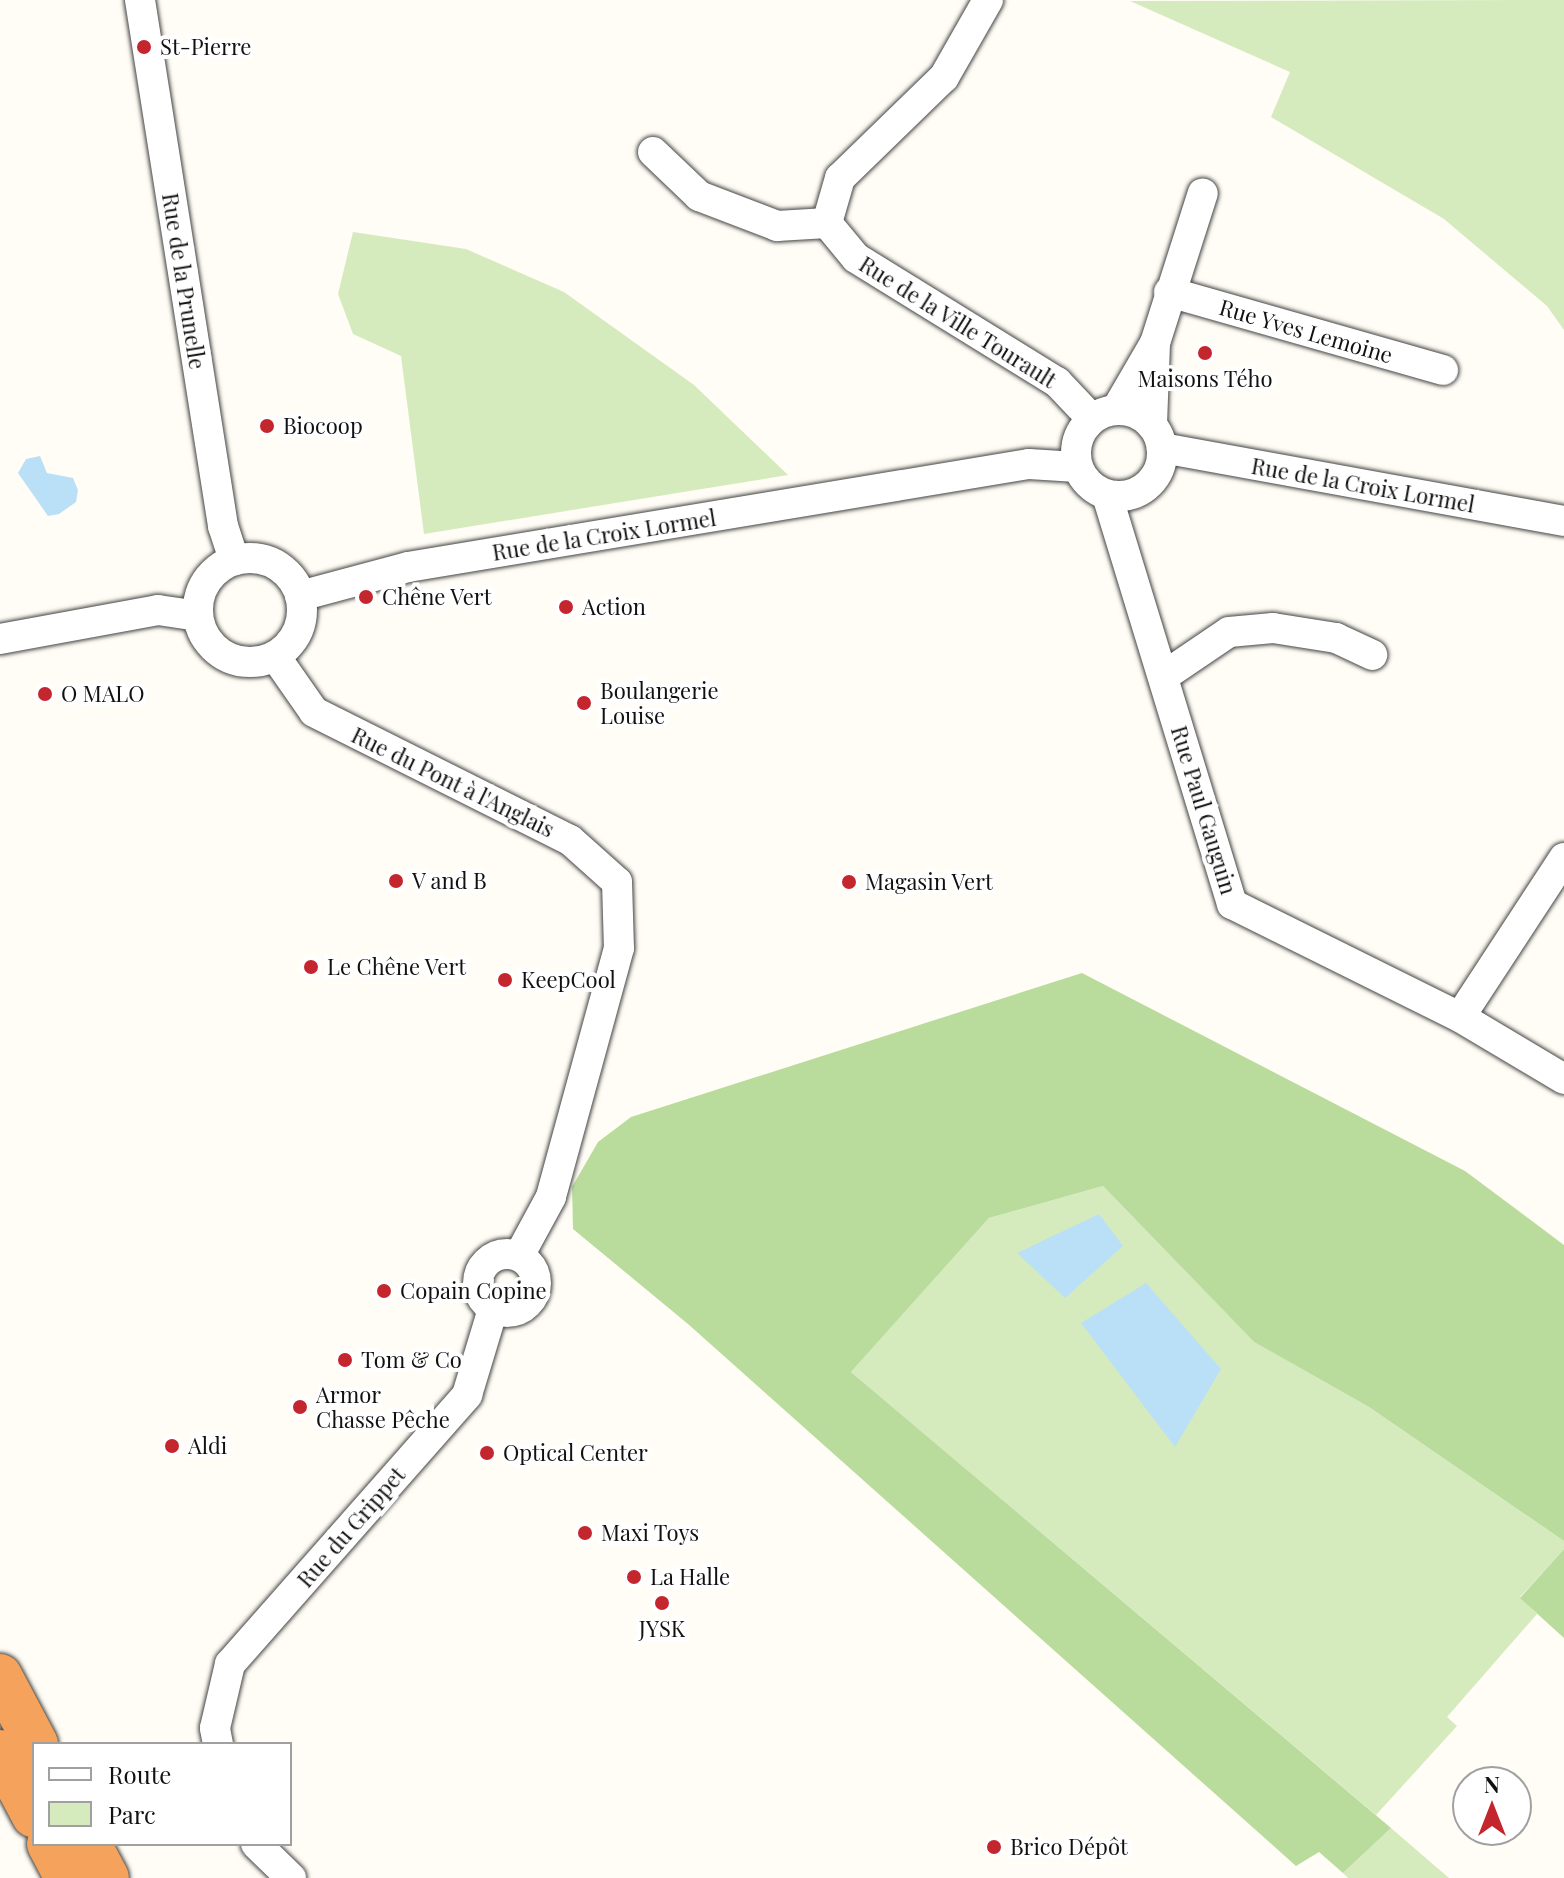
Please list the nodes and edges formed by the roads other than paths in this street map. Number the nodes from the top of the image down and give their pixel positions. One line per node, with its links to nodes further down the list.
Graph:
1 (140, 0): 14 (street, Rue de la Prunelle)
2 (988, 0): 5 (street)
3 (653, 152): 5 (street)
4 (1203, 193): 6 (street)
5 (827, 223): 9 (street, Rue de la Ville Tourault)
6 (1169, 292): 7 (street); 8 (street, Rue Yves Lemoine)
7 (1155, 343): 9 (street); 10 (street)
8 (1443, 370)
9 (1104, 414): 10 (street); 11 (street)
10 (1157, 436): 12 (street); 13 (street, Rue de la Croix Lormel)
11 (1077, 467): 12 (street); 15 (street, Rue de la Croix Lormel)
12 (1107, 495): 20 (street, Rue Paul Gauguin)
13 (1564, 521)
14 (234, 560): 15 (street); 16 (street)
15 (300, 596): 19 (street)
16 (198, 616): 17 (street); 19 (street)
17 (0, 639)
18 (1372, 655): 20 (street)
19 (282, 665): 24 (street, Rue du Pont à l'Anglais)
20 (1164, 676): 22 (street, Rue Paul Gauguin)
21 (1564, 858): 22 (street)
22 (1460, 1017): 23 (street, Rue Paul Gauguin)
23 (1564, 1079)
24 (519, 1256): 25 (street); 25 (street)
25 (493, 1309): 28 (street, Rue du Grippet)
26 (0, 1676): 27 (highway)
27 (35, 1742)
28 (218, 1742)
29 (0, 1752): 30 (highway)
30 (32, 1812)
31 (50, 1846): 34 (highway)
32 (90, 1846): 35 (highway)
33 (258, 1846): 36 (street)
34 (67, 1878)
35 (107, 1878)
36 (291, 1878)

